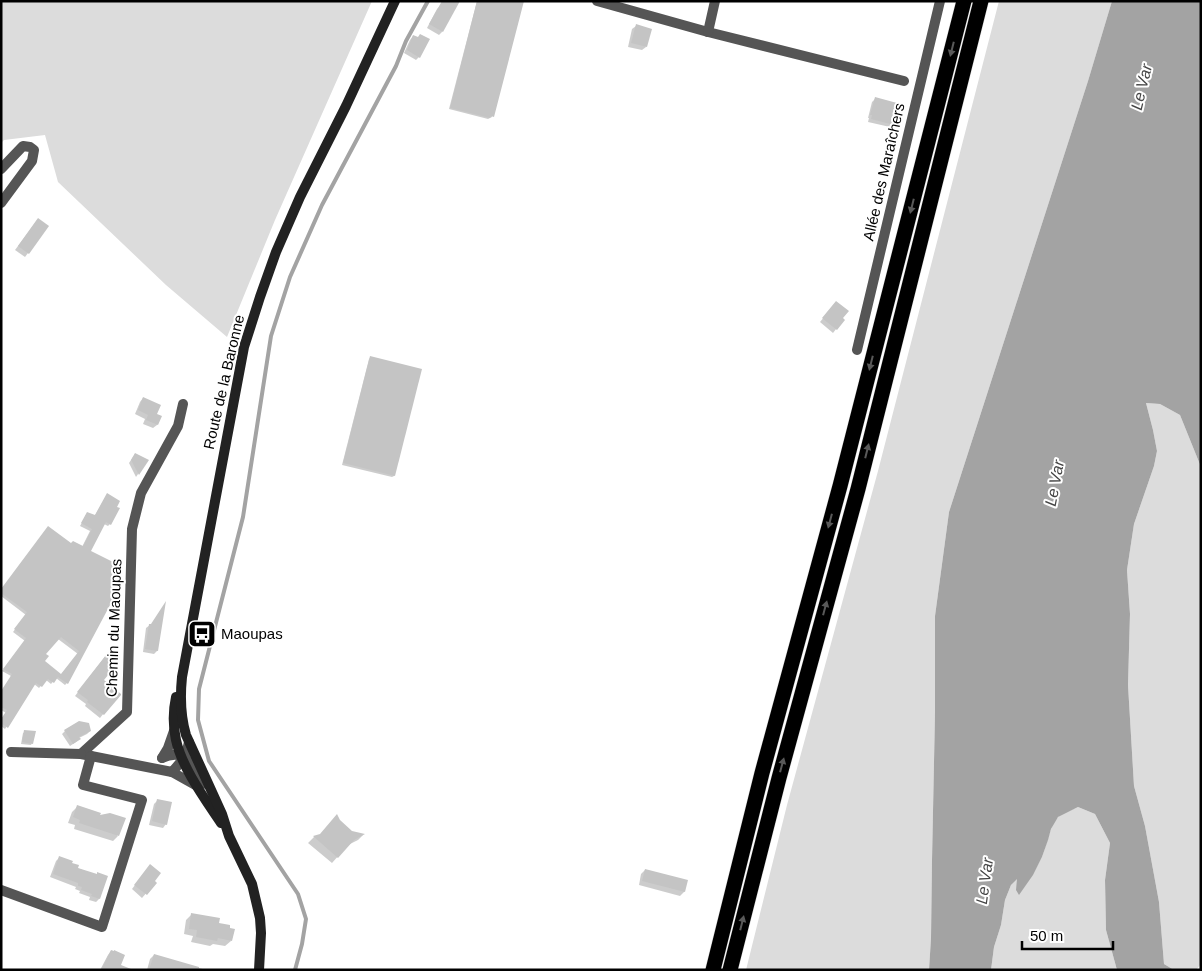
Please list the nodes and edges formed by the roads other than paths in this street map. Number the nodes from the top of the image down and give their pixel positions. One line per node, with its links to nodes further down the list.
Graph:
1 (395, 1): 13 (main road, Route de la Baronne)
2 (597, 1): 7 (street)
3 (715, 1): 7 (street)
4 (940, 1): 11 (street, Allée des Maraîchers)
5 (964, 1): 27 (highway, one-way to 27)
6 (981, 1): 28 (highway, one-way to 6)
7 (708, 32): 8 (street)
8 (904, 81)
9 (1, 169): 10 (street)
10 (1, 202)
11 (857, 350)
12 (183, 404): 17 (street, Chemin du Maoupas)
13 (182, 677): 14 (main road, Route de la Baronne); 15 (main road, Route de la Baronne)
14 (174, 731): 18 (main road, Route de la Baronne); 19 (street)
15 (189, 742): 18 (street); 23 (main road, Route de la Baronne)
16 (11, 752): 17 (street)
17 (86, 755): 20 (street); 25 (street)
18 (183, 757): 19 (street); 21 (street); 22 (main road, Route de la Baronne); 23 (street)
19 (162, 758): 20 (street)
20 (142, 766): 21 (street)
21 (172, 772): 22 (street)
22 (197, 786): 24 (main road, Route de la Baronne)
23 (210, 789): 24 (main road, Route de la Baronne)
24 (229, 836): 26 (main road, Route de la Baronne)
25 (1, 890)
26 (259, 970)
27 (713, 970)
28 (730, 970)

